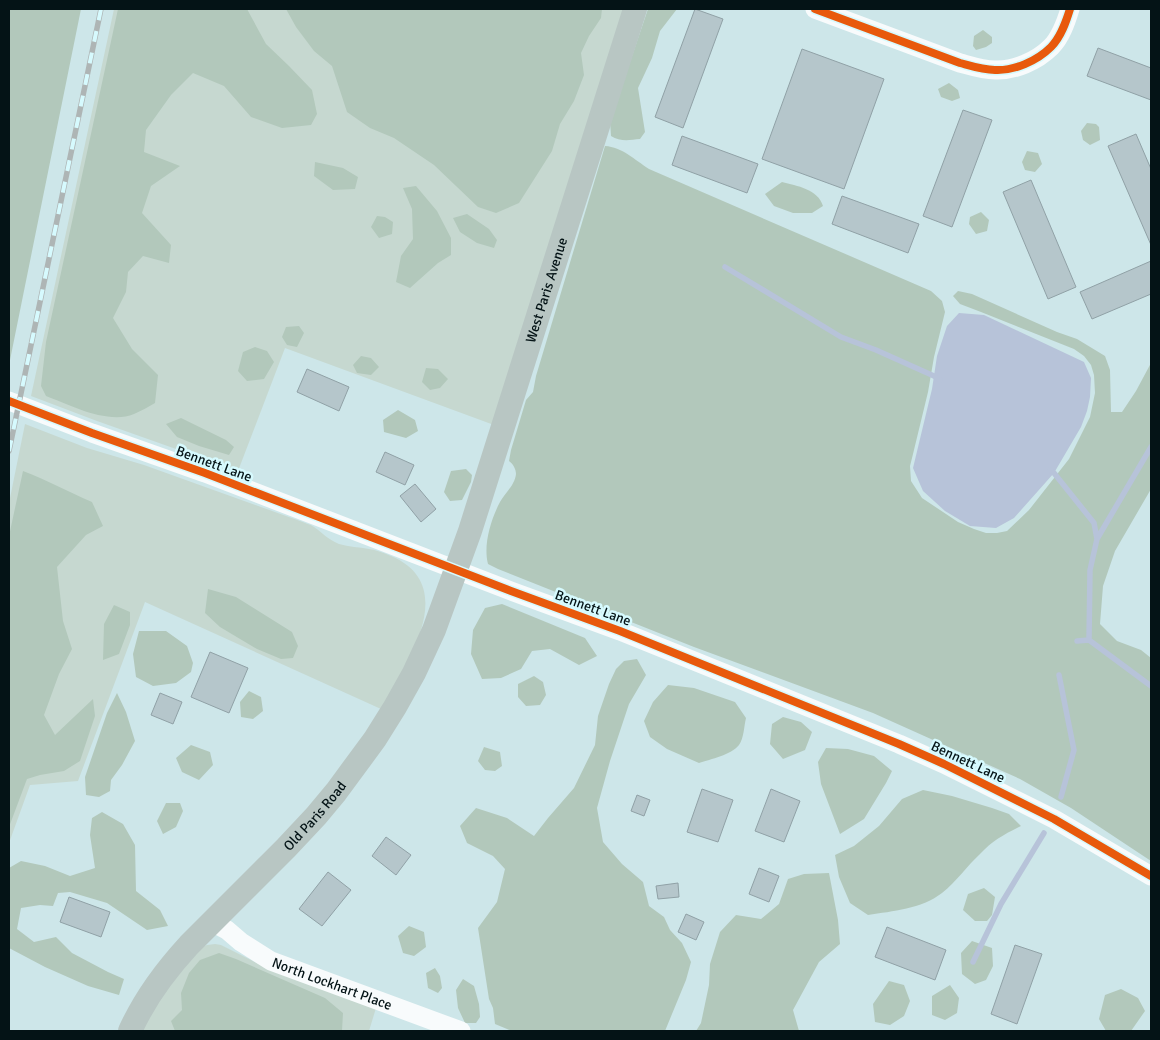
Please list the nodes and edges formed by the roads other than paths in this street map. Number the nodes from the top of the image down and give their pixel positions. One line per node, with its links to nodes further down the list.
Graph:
1 (635, 9): 5 (main road, West Paris Avenue)
2 (815, 9): 3 (street)
3 (1070, 9)
4 (9, 401): 5 (street, Bennett Lane)
5 (457, 570): 6 (street, Bennett Lane); 7 (main road, Old Paris Road)
6 (1151, 876)
7 (212, 922): 8 (main road, Old Paris Road); 9 (street, North Lockhart Place)
8 (130, 1031)
9 (461, 1031)

